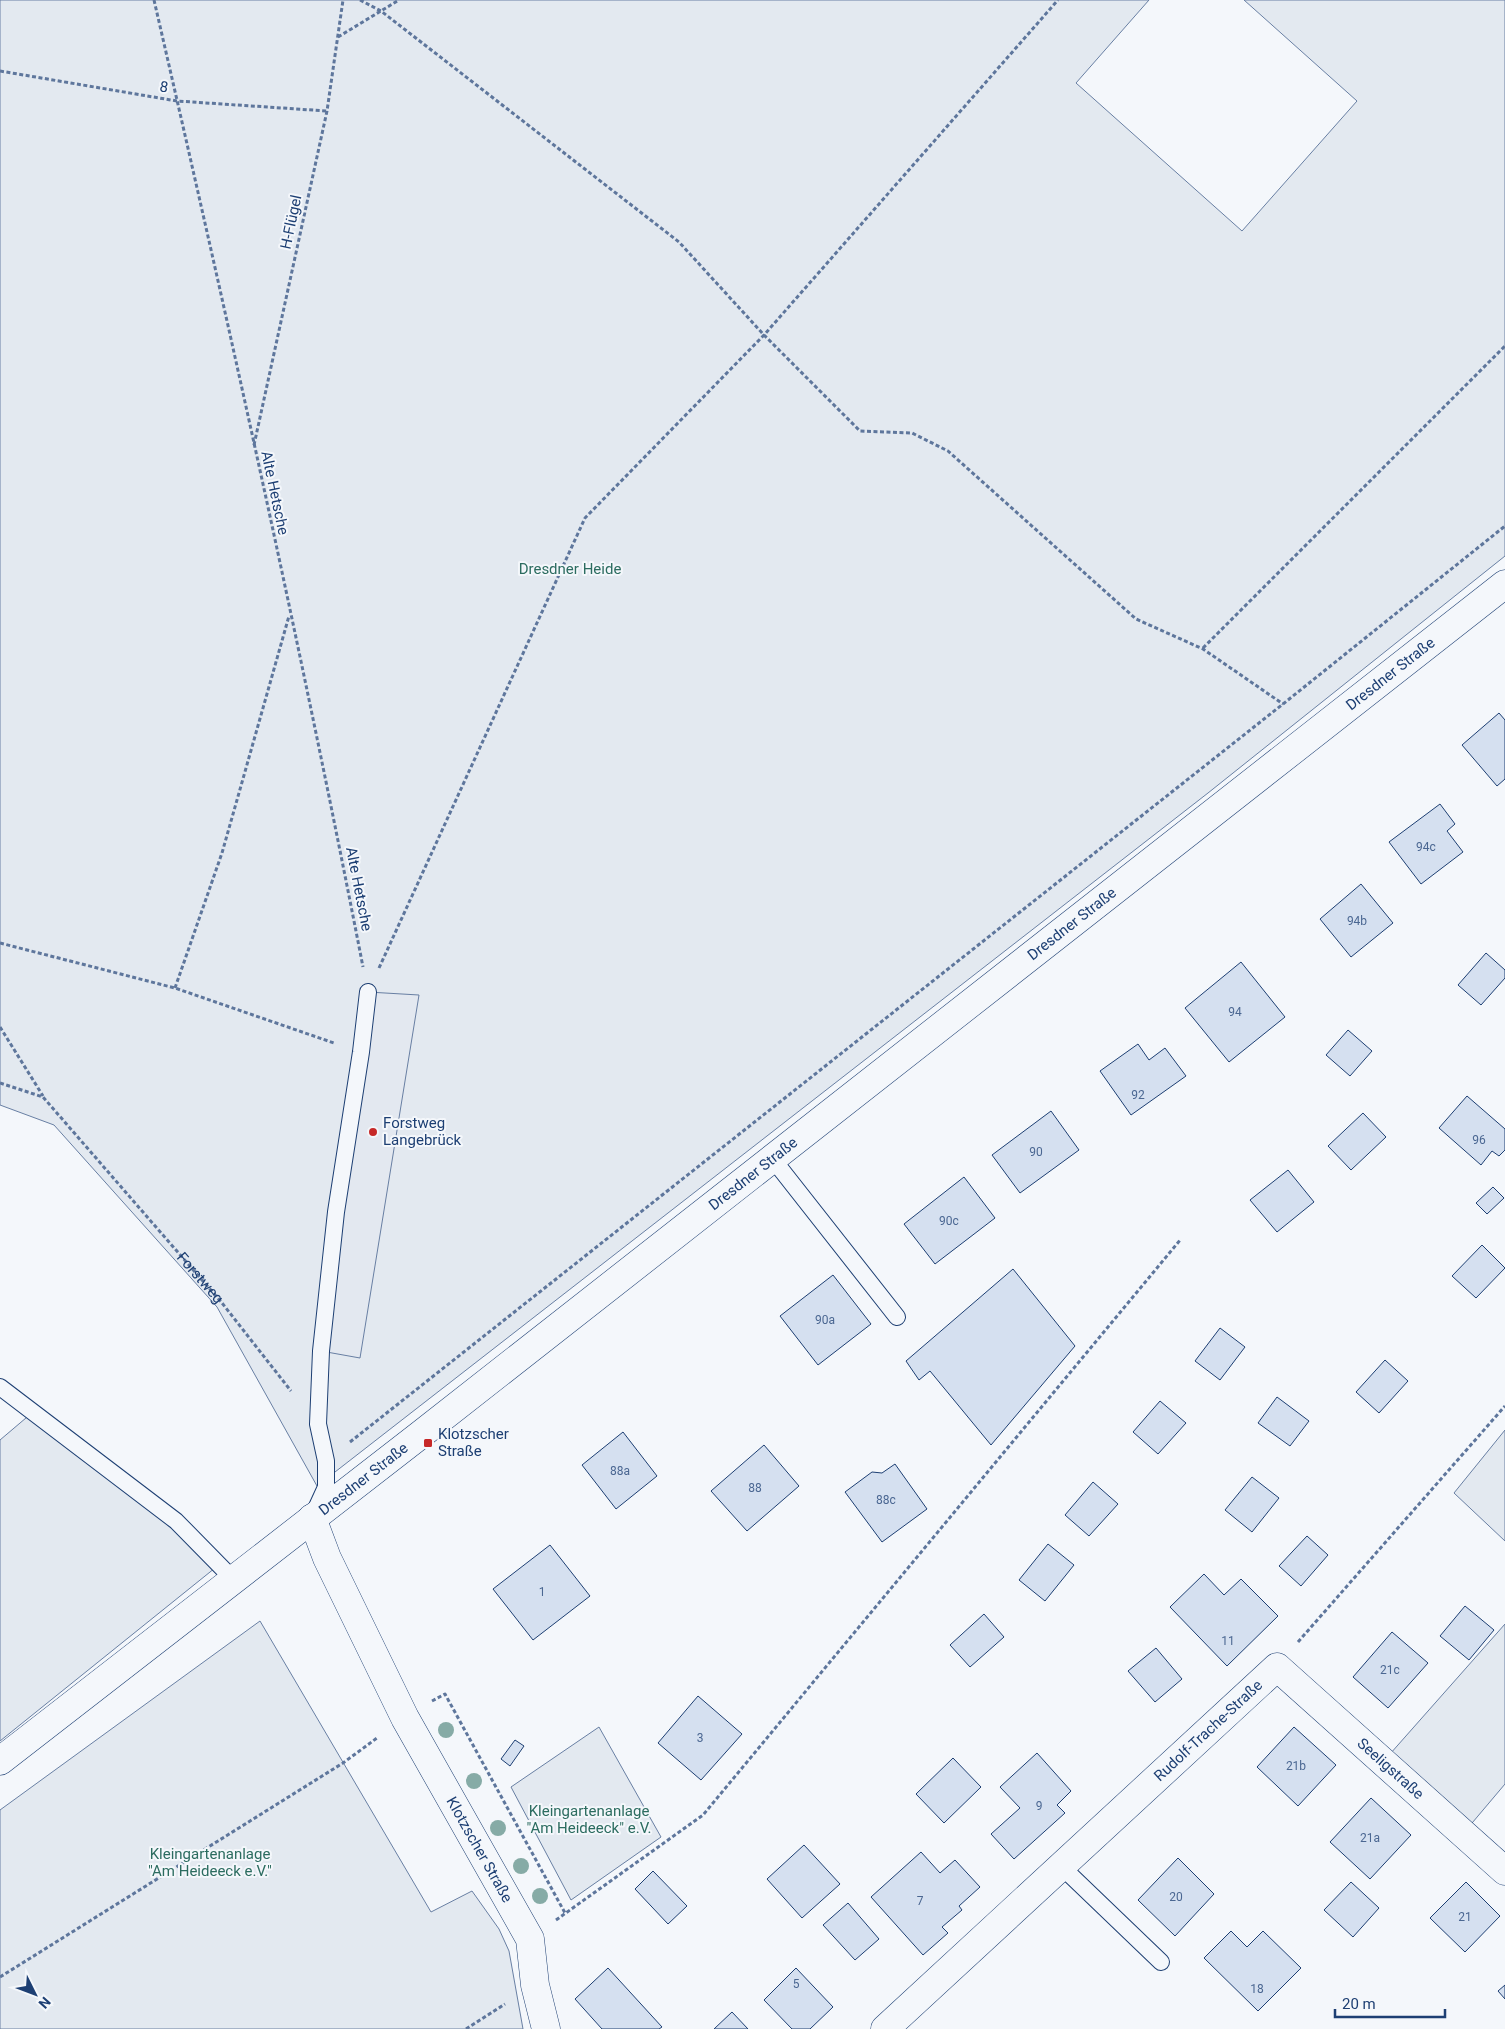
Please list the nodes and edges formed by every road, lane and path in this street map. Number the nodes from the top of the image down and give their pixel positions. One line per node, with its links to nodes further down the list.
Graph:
1 (154, 0): 9 (path, Alte Hetsche)
2 (343, 0): 7 (path, H-Flügel)
3 (360, 0): 6 (path)
4 (399, 0): 6 (path)
5 (1058, 0): 11 (path)
6 (381, 11): 7 (path); 11 (path)
7 (337, 38): 10 (path, H-Flügel)
8 (0, 71): 9 (path, 8)
9 (178, 101): 10 (path, 8); 13 (path, Alte Hetsche)
10 (327, 111): 13 (path, H-Flügel)
11 (764, 335): 17 (path); 21 (path)
12 (1505, 346): 17 (path)
13 (254, 448): 16 (path, Alte Hetsche)
14 (1505, 526): 18 (path)
15 (1505, 584): 26 (main road, Dresdner Straße)
16 (290, 614): 20 (path); 21 (path, Alte Hetsche)
17 (1203, 649): 18 (path)
18 (1283, 704): 32 (path)
19 (0, 943): 20 (path)
20 (175, 988): 23 (path)
21 (368, 992): 23 (lane)
22 (0, 1027): 25 (path, Forstweg)
23 (361, 1052): 31 (lane)
24 (0, 1083): 25 (path)
25 (43, 1097): 31 (path, Forstweg)
26 (772, 1158): 28 (lane); 33 (main road, Dresdner Straße)
27 (1182, 1239): 40 (path)
28 (897, 1317)
29 (0, 1387): 34 (lane)
30 (1505, 1406): 35 (path)
31 (318, 1424): 32 (lane)
32 (326, 1460): 33 (lane)
33 (312, 1518): 34 (main road, Dresdner Straße); 36 (main road, Klotzscher Straße)
34 (233, 1579): 37 (main road, Dresdner Straße)
35 (1277, 1667): 38 (main road, Rudolf-Trache-Straße); 39 (main road, Seeligstraße)
36 (405, 1718): 40 (path); 41 (main road, Klotzscher Straße); 43 (path)
37 (0, 1761)
38 (1061, 1866): 42 (lane); 47 (main road, Rudolf-Trache-Straße)
39 (1505, 1871)
40 (565, 1913): 41 (path)
41 (530, 1938): 44 (main road, Klotzscher Straße)
42 (1161, 1962)
43 (0, 1977)
44 (535, 1985): 45 (path); 46 (main road, Klotzscher Straße)
45 (466, 2029)
46 (546, 2029)
47 (885, 2029)

